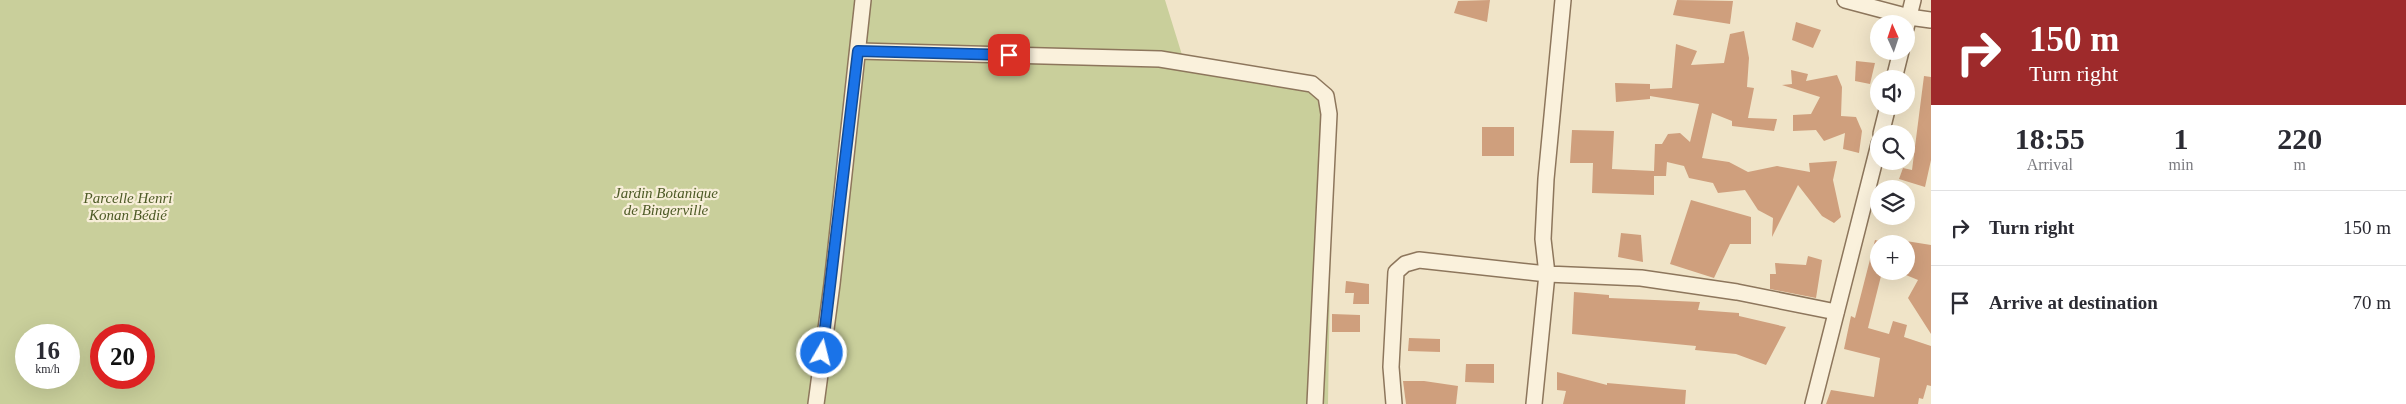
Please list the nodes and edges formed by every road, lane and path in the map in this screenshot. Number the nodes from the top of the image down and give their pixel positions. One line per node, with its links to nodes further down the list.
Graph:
1 (863, 0): 9 (street)
2 (1563, 0): 11 (street)
3 (1845, 0): 5 (street)
4 (1913, 0): 6 (street)
5 (1888, 15)
6 (1910, 15)
7 (1931, 20): 8 (street)
8 (1915, 21)
9 (858, 51): 13 (street); 14 (street)
10 (1872, 170): 12 (street)
11 (1547, 274): 12 (street); 15 (street); 16 (street)
12 (1836, 312): 17 (street)
13 (816, 404)
14 (1315, 404)
15 (1394, 404)
16 (1534, 404)
17 (1813, 404)

